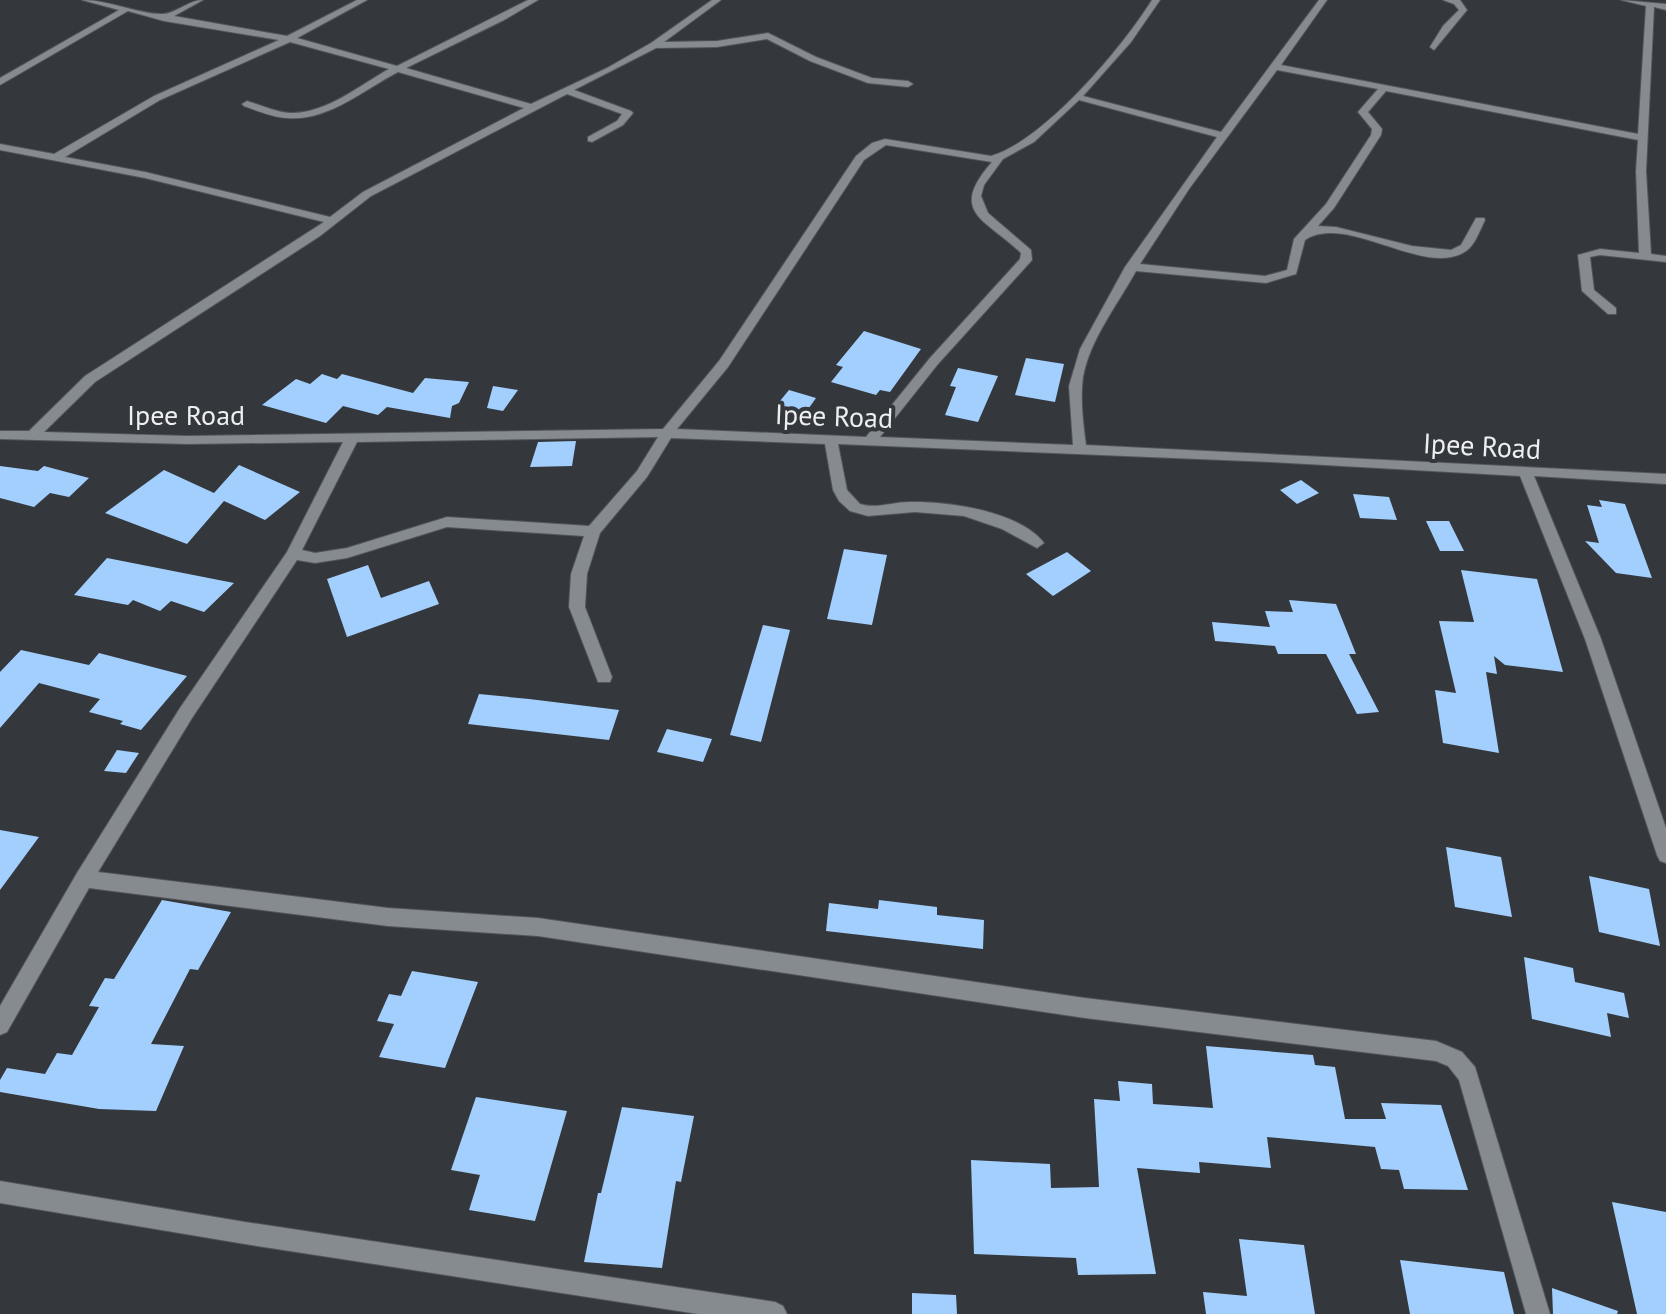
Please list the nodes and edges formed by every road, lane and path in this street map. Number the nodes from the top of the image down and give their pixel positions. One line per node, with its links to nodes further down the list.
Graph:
1 (86, 0): 12 (street)
2 (199, 0): 13 (street)
3 (363, 0): 14 (street)
4 (534, 0): 18 (street)
5 (717, 0): 15 (street)
6 (1156, 0): 23 (street)
7 (1323, 0): 17 (street)
8 (1447, 0): 16 (street)
9 (1625, 0): 10 (street)
10 (1650, 4): 11 (street); 27 (street)
11 (1666, 7)
12 (126, 9): 13 (street); 19 (street)
13 (164, 18): 14 (street)
14 (287, 40): 18 (street); 30 (street)
15 (654, 45): 20 (street); 22 (street)
16 (1434, 47)
17 (1277, 67): 21 (street); 26 (street)
18 (398, 68): 24 (street); 25 (street)
19 (0, 82)
20 (908, 84)
21 (1383, 89): 27 (street); 34 (street)
22 (567, 91): 25 (street); 28 (street)
23 (1077, 97): 26 (street); 31 (street)
24 (247, 104)
25 (532, 107): 33 (street)
26 (1220, 135): 37 (street)
27 (1643, 138): 35 (street)
28 (592, 139)
29 (0, 147): 30 (street)
30 (57, 157): 33 (street)
31 (999, 160): 39 (street); 44 (street)
32 (1480, 220): 34 (street)
33 (332, 221): 41 (street)
34 (1306, 233): 37 (street)
35 (1645, 256): 36 (street); 38 (street)
36 (1666, 259)
37 (1131, 267): 45 (street)
38 (1612, 311)
39 (667, 433): 42 (street, Ipee Road); 43 (street, Ipee Road); 48 (street)
40 (0, 435): 41 (street, Ipee Road)
41 (31, 437): 42 (street, Ipee Road)
42 (352, 438): 50 (street)
43 (831, 440): 44 (street, Ipee Road); 49 (street)
44 (869, 442): 45 (street, Ipee Road)
45 (1080, 450): 46 (street, Ipee Road)
46 (1526, 473): 47 (street, Ipee Road); 52 (street)
47 (1666, 479)
48 (593, 531): 50 (street); 51 (street)
49 (1037, 543)
50 (293, 554): 54 (street)
51 (604, 677)
52 (1663, 833): 53 (street)
53 (1666, 855)
54 (84, 879): 55 (street); 58 (street)
55 (0, 1025)
56 (0, 1192): 57 (street)
57 (775, 1314)
58 (1538, 1314)

